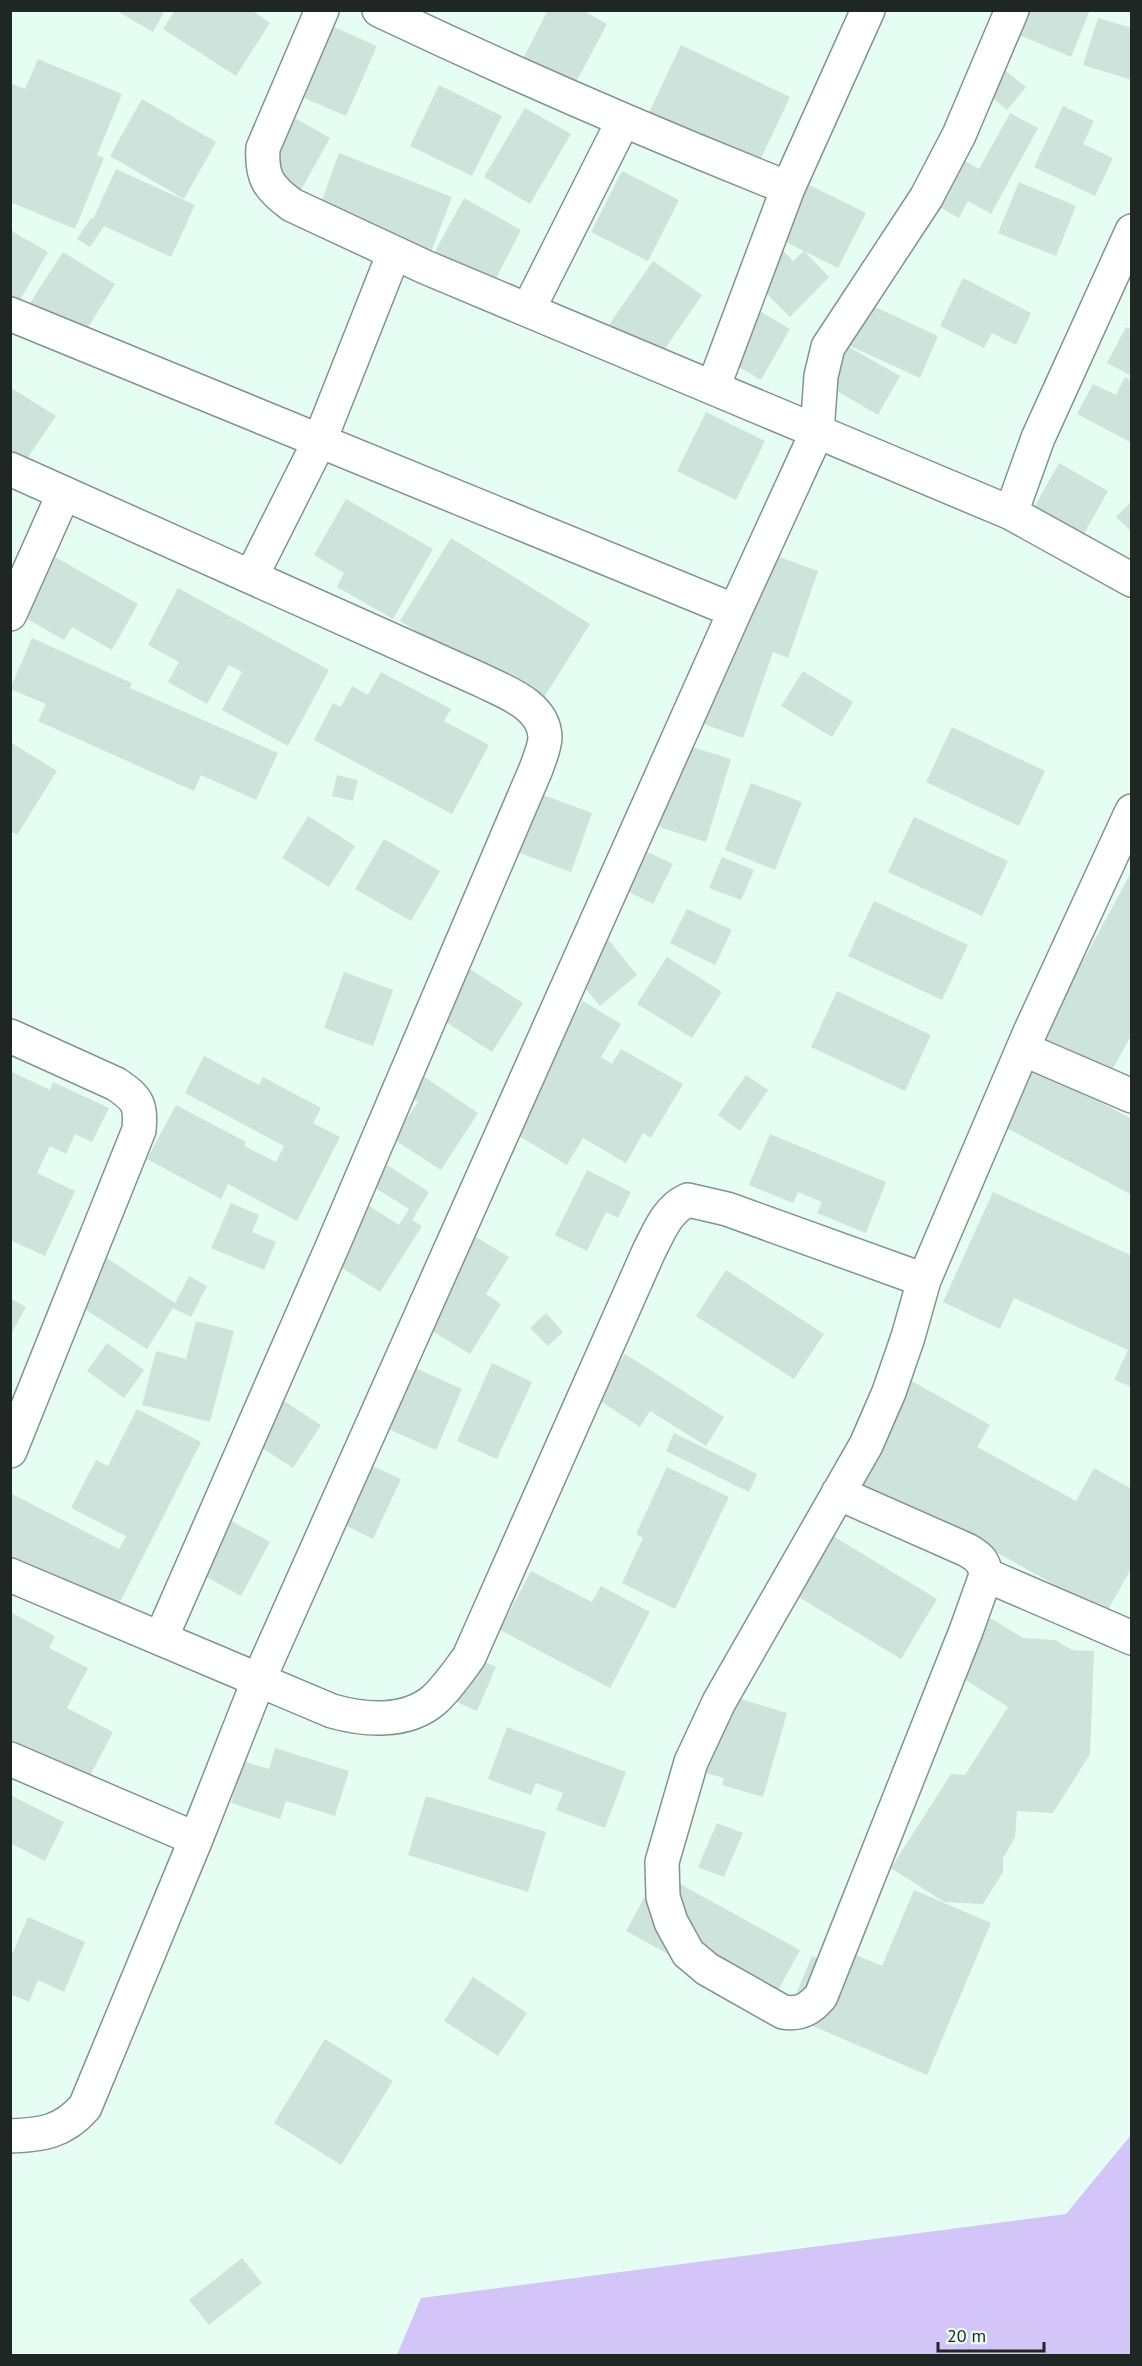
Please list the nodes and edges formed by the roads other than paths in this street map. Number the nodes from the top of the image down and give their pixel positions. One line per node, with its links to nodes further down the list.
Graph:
1 (322, 10): 8 (street)
2 (379, 10): 5 (street)
3 (867, 10): 6 (street)
4 (1012, 10): 12 (street)
5 (623, 121): 6 (street); 9 (street)
6 (788, 188): 11 (street)
7 (1131, 231): 16 (street)
8 (394, 253): 9 (street); 13 (street)
9 (528, 310): 11 (street)
10 (10, 314): 13 (street)
11 (713, 388): 12 (street)
12 (817, 432): 16 (street); 19 (street)
13 (320, 440): 17 (street); 19 (street)
14 (10, 469): 15 (street)
15 (64, 493): 17 (street); 20 (street)
16 (1011, 513): 18 (street)
17 (251, 577): 31 (street)
18 (1131, 580)
19 (735, 611): 33 (street)
20 (10, 614)
21 (1131, 811): 23 (street)
22 (10, 1036): 26 (street)
23 (1023, 1049): 24 (street); 25 (street)
24 (1131, 1096)
25 (924, 1280): 28 (street); 33 (street)
26 (20, 1396): 27 (street)
27 (10, 1451)
28 (838, 1493): 30 (street); 30 (street)
29 (10, 1575): 31 (street)
30 (986, 1575): 32 (street)
31 (161, 1638): 33 (street)
32 (1131, 1638)
33 (259, 1679): 35 (street)
34 (10, 1759): 35 (street)
35 (196, 1839): 36 (street)
36 (10, 2136)

